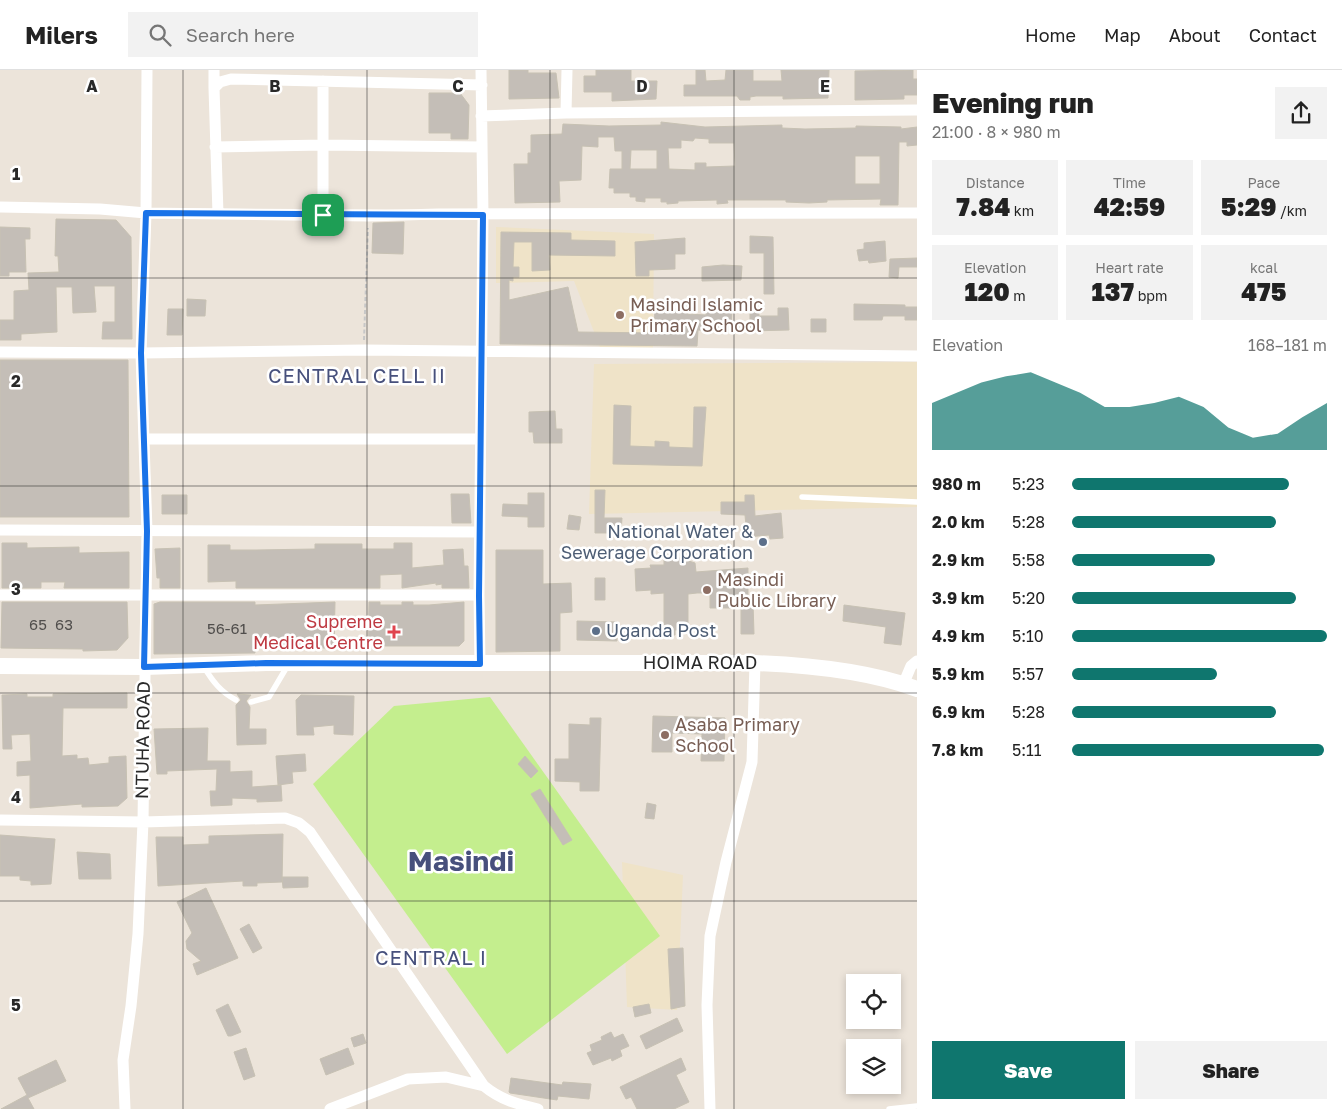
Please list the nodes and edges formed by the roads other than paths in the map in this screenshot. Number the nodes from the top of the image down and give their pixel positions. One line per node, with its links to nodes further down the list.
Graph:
1 (148, 70): 15 (street, NTUHA ROAD)
2 (214, 70): 7 (street)
3 (481, 70): 6 (street)
4 (567, 70): 9 (street)
5 (323, 82): 6 (street); 7 (street); 11 (street)
6 (482, 85): 10 (street)
7 (214, 88): 12 (street)
8 (917, 110): 9 (street)
9 (566, 113): 10 (street)
10 (481, 116): 13 (street)
11 (324, 145): 12 (street); 13 (street); 18 (street)
12 (215, 147): 17 (street)
13 (482, 147): 19 (street)
14 (0, 207): 15 (street)
15 (146, 213): 17 (street); 22 (street, NTUHA ROAD)
16 (917, 213): 19 (street)
17 (218, 214): 18 (street)
18 (323, 215): 19 (street)
19 (483, 215): 21 (street)
20 (0, 352): 22 (street)
21 (481, 352): 22 (street); 23 (street); 25 (street)
22 (141, 353): 24 (street, NTUHA ROAD)
23 (917, 356)
24 (144, 439): 25 (street); 29 (street, NTUHA ROAD)
25 (480, 439): 30 (street)
26 (802, 497): 27 (lane)
27 (917, 502)
28 (0, 530): 29 (street)
29 (147, 531): 30 (street); 32 (street, NTUHA ROAD)
30 (479, 532): 33 (street)
31 (0, 594): 32 (street)
32 (146, 594): 33 (street); 40 (street, NTUHA ROAD)
33 (479, 596): 37 (street)
34 (917, 661): 41 (street)
35 (756, 662): 37 (main road, HOIMA ROAD); 41 (main road, HOIMA ROAD); 51 (street)
36 (289, 663): 37 (main road, HOIMA ROAD); 38 (main road, HOIMA ROAD); 43 (lane)
37 (480, 664)
38 (203, 665): 40 (main road, HOIMA ROAD); 42 (lane)
39 (0, 666): 40 (main road, HOIMA ROAD)
40 (144, 667): 45 (street, NTUHA ROAD)
41 (910, 687)
42 (236, 700)
43 (251, 702)
44 (0, 820): 45 (street)
45 (143, 822): 46 (street); 48 (street, NTUHA ROAD)
46 (484, 1086): 49 (street); 50 (street)
47 (917, 1106): 52 (lane)
48 (125, 1109)
49 (330, 1109)
50 (538, 1109)
51 (710, 1109)
52 (889, 1109)

